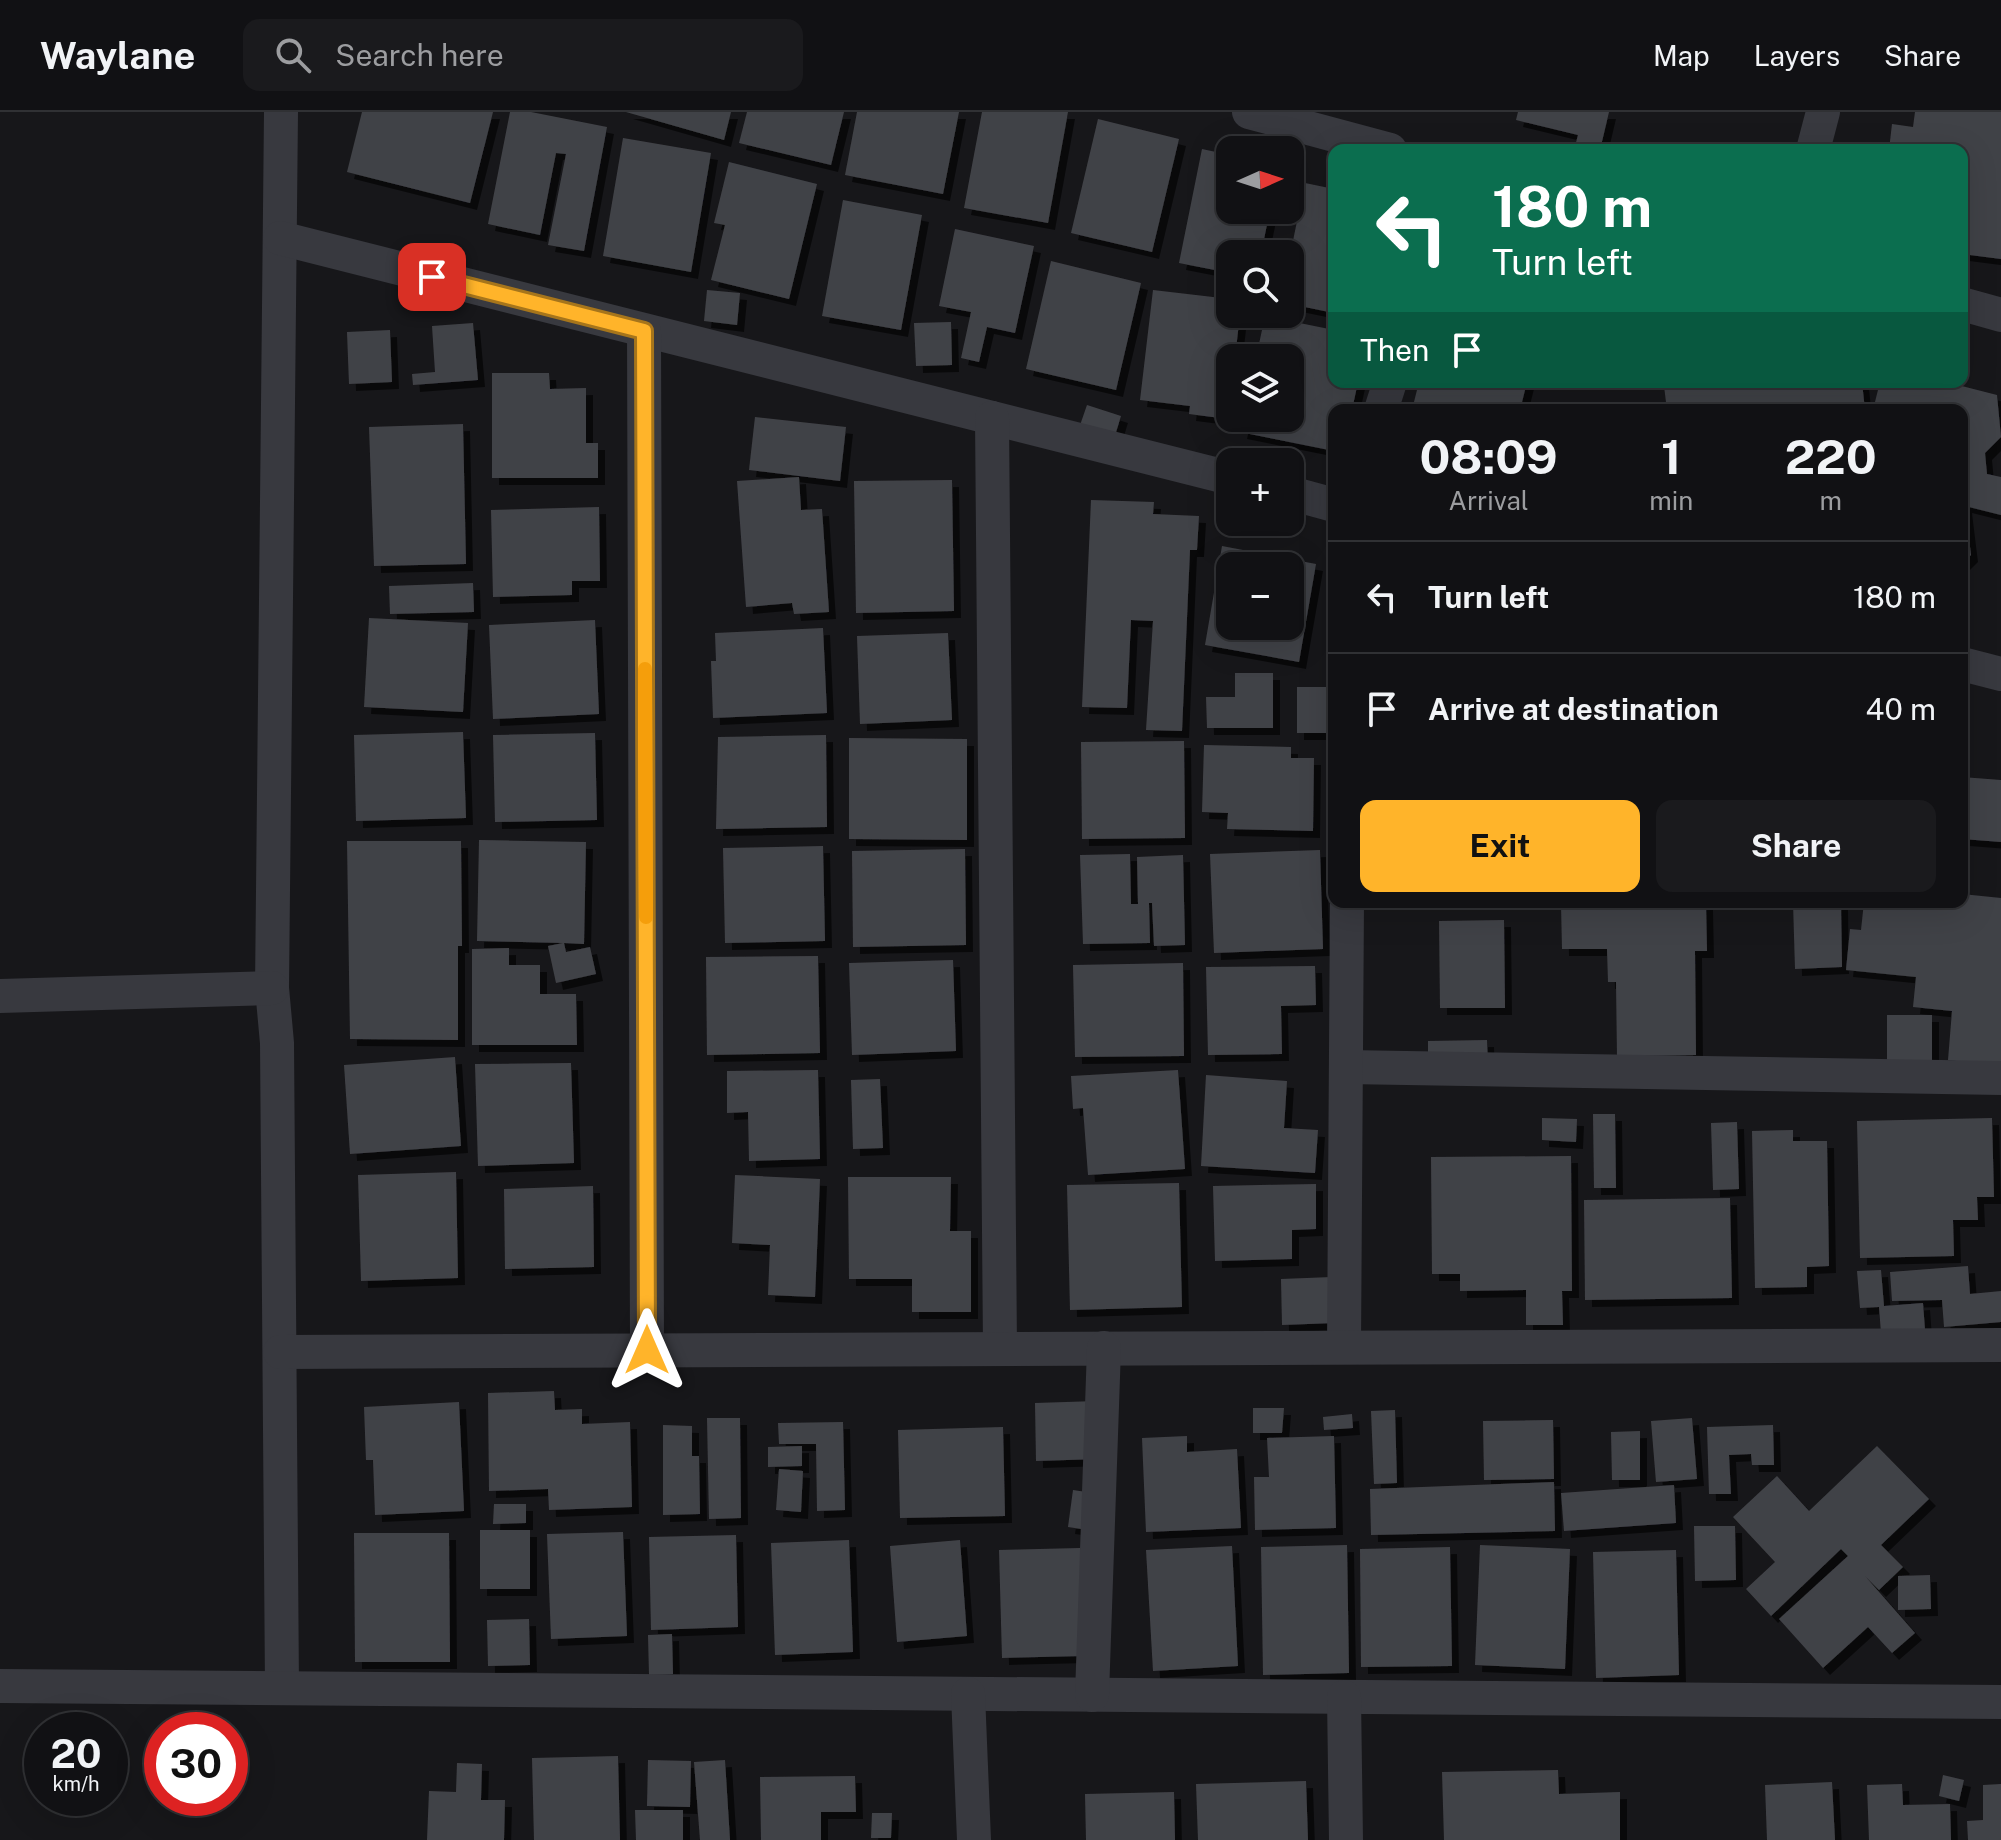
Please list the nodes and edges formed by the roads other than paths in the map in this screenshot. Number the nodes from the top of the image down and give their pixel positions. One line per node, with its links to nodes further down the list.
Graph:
1 (281, 112): 6 (street)
2 (1249, 112): 4 (street)
3 (1823, 112): 5 (street)
4 (1368, 144)
5 (1815, 144)
6 (280, 238): 9 (street); 17 (street)
7 (1968, 306): 8 (street)
8 (2001, 315)
9 (644, 331): 10 (street); 25 (street)
10 (992, 418): 11 (street); 23 (street)
11 (1216, 474)
12 (1304, 497): 13 (street)
13 (1328, 503)
14 (1968, 666): 15 (street)
15 (2001, 674)
16 (1347, 908): 19 (street)
17 (272, 988): 18 (street); 26 (street)
18 (0, 996)
19 (1346, 1067): 20 (street); 22 (street)
20 (2001, 1078)
21 (2001, 1345): 22 (street)
22 (1344, 1347): 24 (street)
23 (1000, 1348): 24 (street); 25 (street)
24 (1104, 1348): 30 (street)
25 (647, 1350): 26 (street)
26 (280, 1352): 28 (street)
27 (0, 1686): 28 (street)
28 (282, 1688): 29 (street)
29 (968, 1694): 30 (street); 33 (street)
30 (1092, 1695): 31 (street)
31 (1344, 1697): 32 (street); 34 (street)
32 (2001, 1702)
33 (974, 1840)
34 (1346, 1840)

